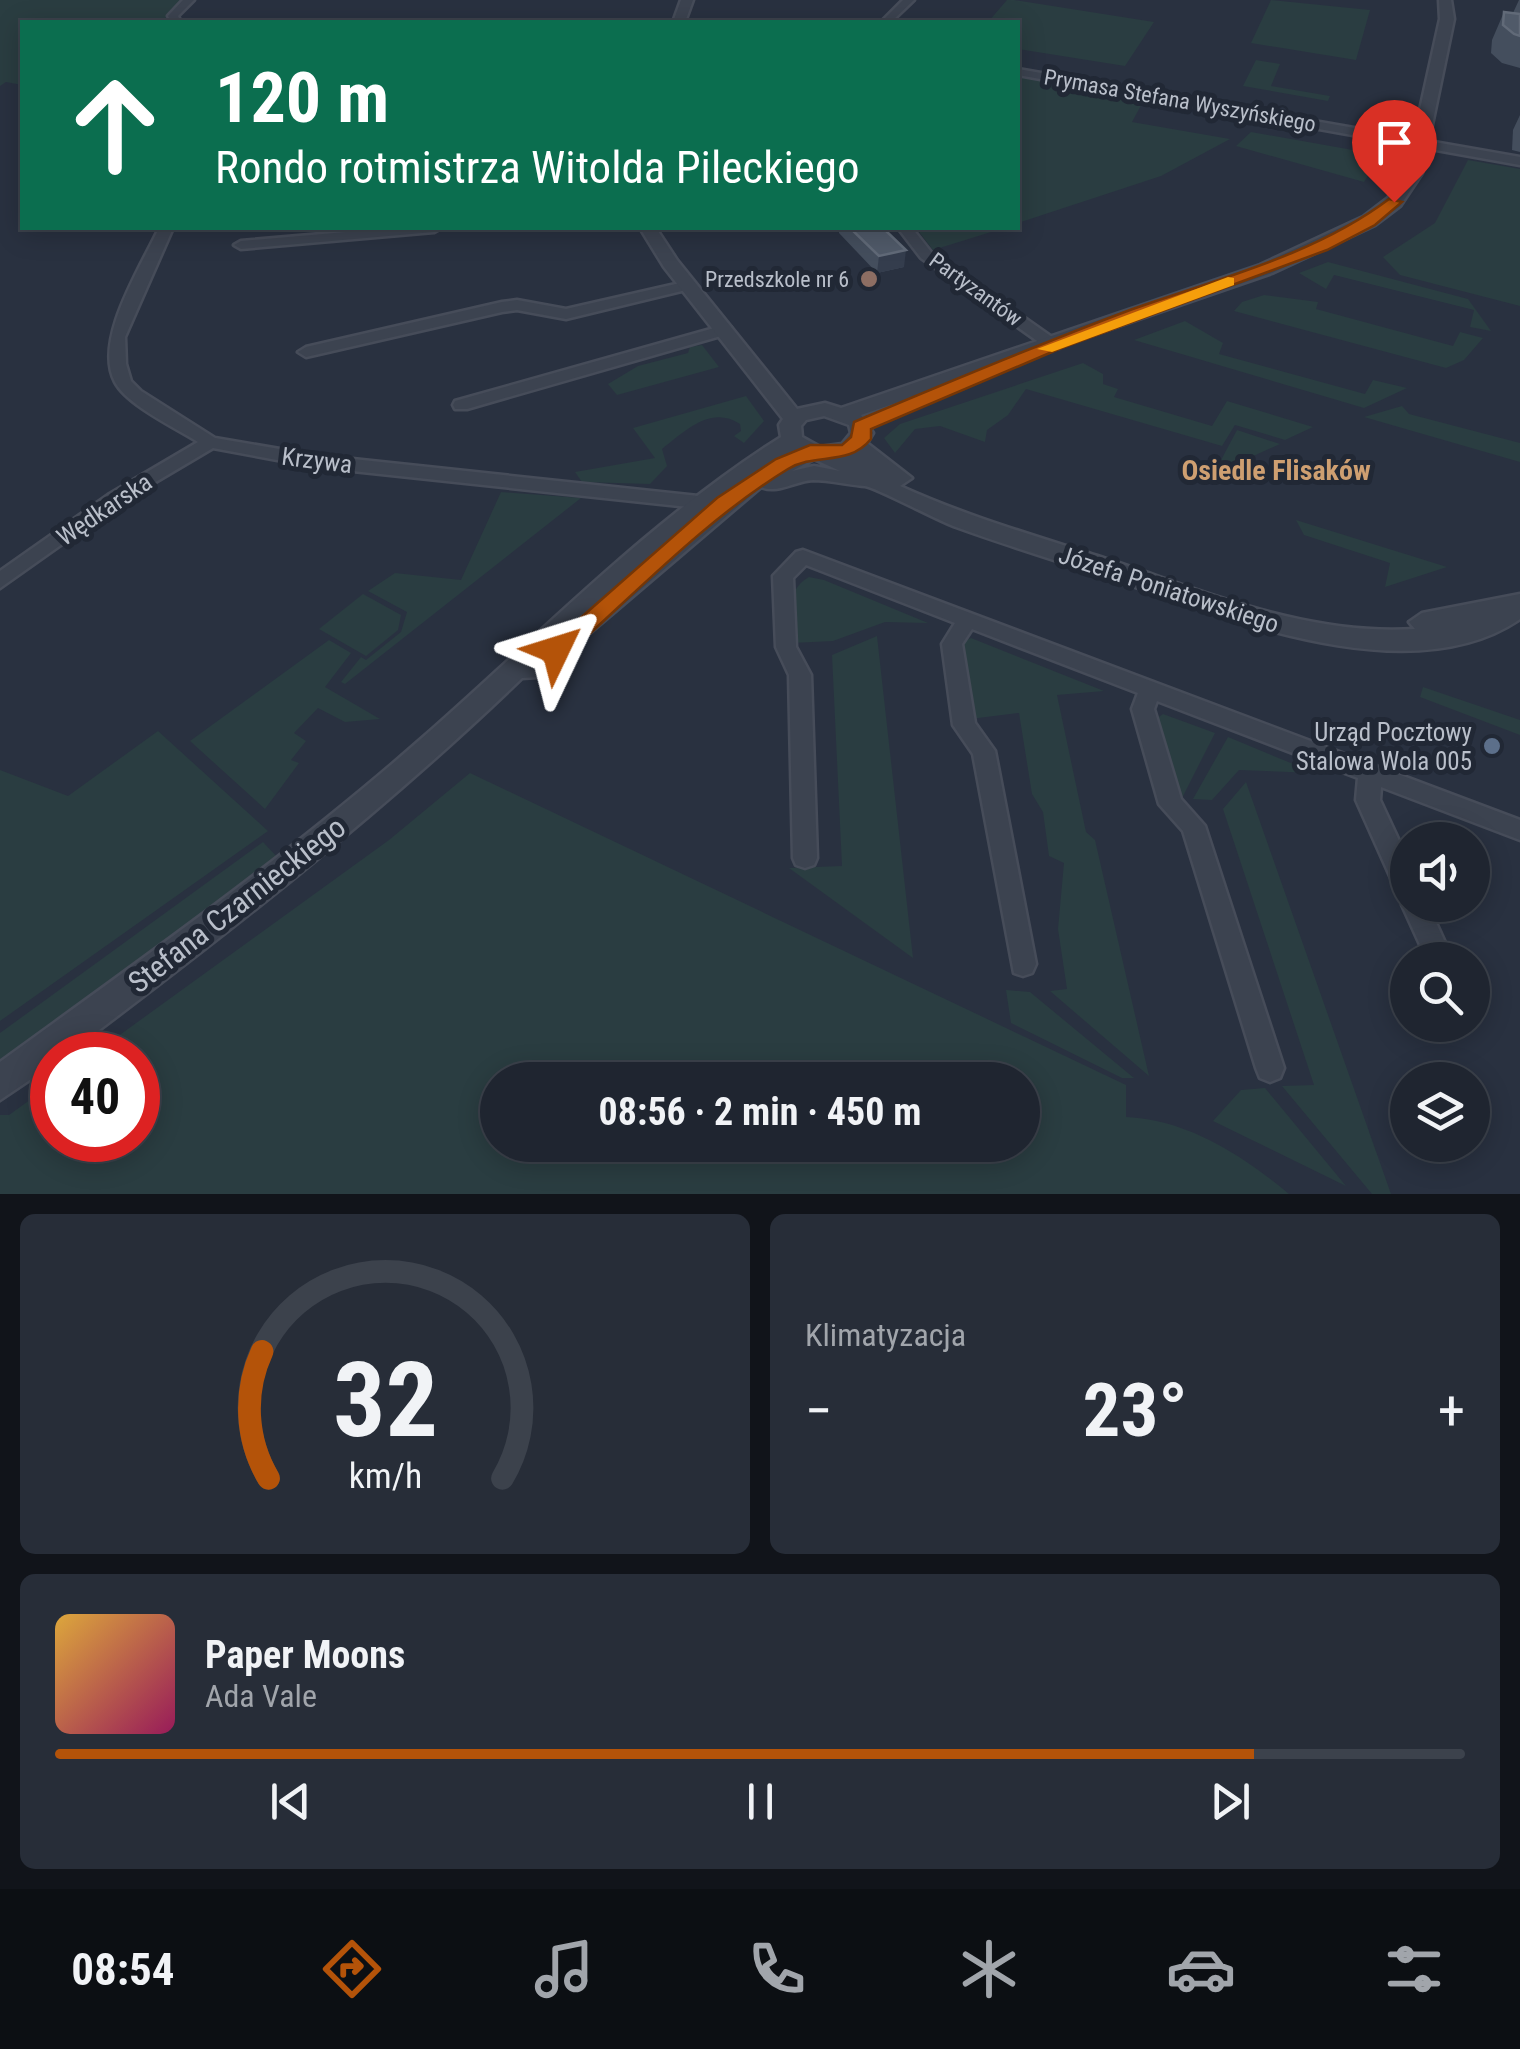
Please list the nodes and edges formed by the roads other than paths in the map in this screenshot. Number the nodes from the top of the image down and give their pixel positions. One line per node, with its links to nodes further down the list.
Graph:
1 (189, 0): 6 (street)
2 (909, 0): 7 (street)
3 (1445, 0): 5 (street)
4 (1460, 0): 5 (street)
5 (1447, 18): 9 (street)
6 (175, 20)
7 (888, 20)
8 (1020, 72): 9 (street, Prymasa Stefana Wyszyńskiego)
9 (1422, 144): 10 (street, Prymasa Stefana Wyszyńskiego); 18 (street)
10 (1520, 161)
11 (165, 230): 23 (street, Krzywa)
12 (412, 230): 15 (street)
13 (649, 230): 16 (street)
14 (907, 230): 18 (street, Partyzantów)
15 (240, 246)
16 (688, 285): 17 (street); 19 (street)
17 (725, 330): 20 (street); 22 (street)
18 (1053, 345): 21 (street)
19 (306, 352)
20 (461, 404)
21 (854, 428): 22 (street); 22 (street); 28 (street, Józefa Poniatowskiego)
22 (808, 435): 24 (street, Józefa Poniatowskiego); 25 (street, Stefana Czarnieckiego); 26 (street, Stefana Czarnieckiego)
23 (210, 442): 25 (street, Krzywa); 27 (street, Wędkarska)
24 (880, 484): 26 (street); 28 (street, Józefa Poniatowskiego)
25 (696, 502): 26 (street, Krzywa); 31 (street, Stefana Czarnieckiego)
26 (725, 503): 31 (street, Stefana Czarnieckiego)
27 (0, 581)
28 (1520, 604)
29 (968, 618): 30 (street); 35 (street); 36 (street)
30 (1150, 690): 32 (street); 37 (street)
31 (464, 717): 38 (street, Stefana Czarnieckiego)
32 (1370, 774): 33 (street); 34 (street)
33 (1520, 830)
34 (1390, 848)
35 (806, 858)
36 (1023, 964)
37 (1270, 1068)
38 (0, 1083)

